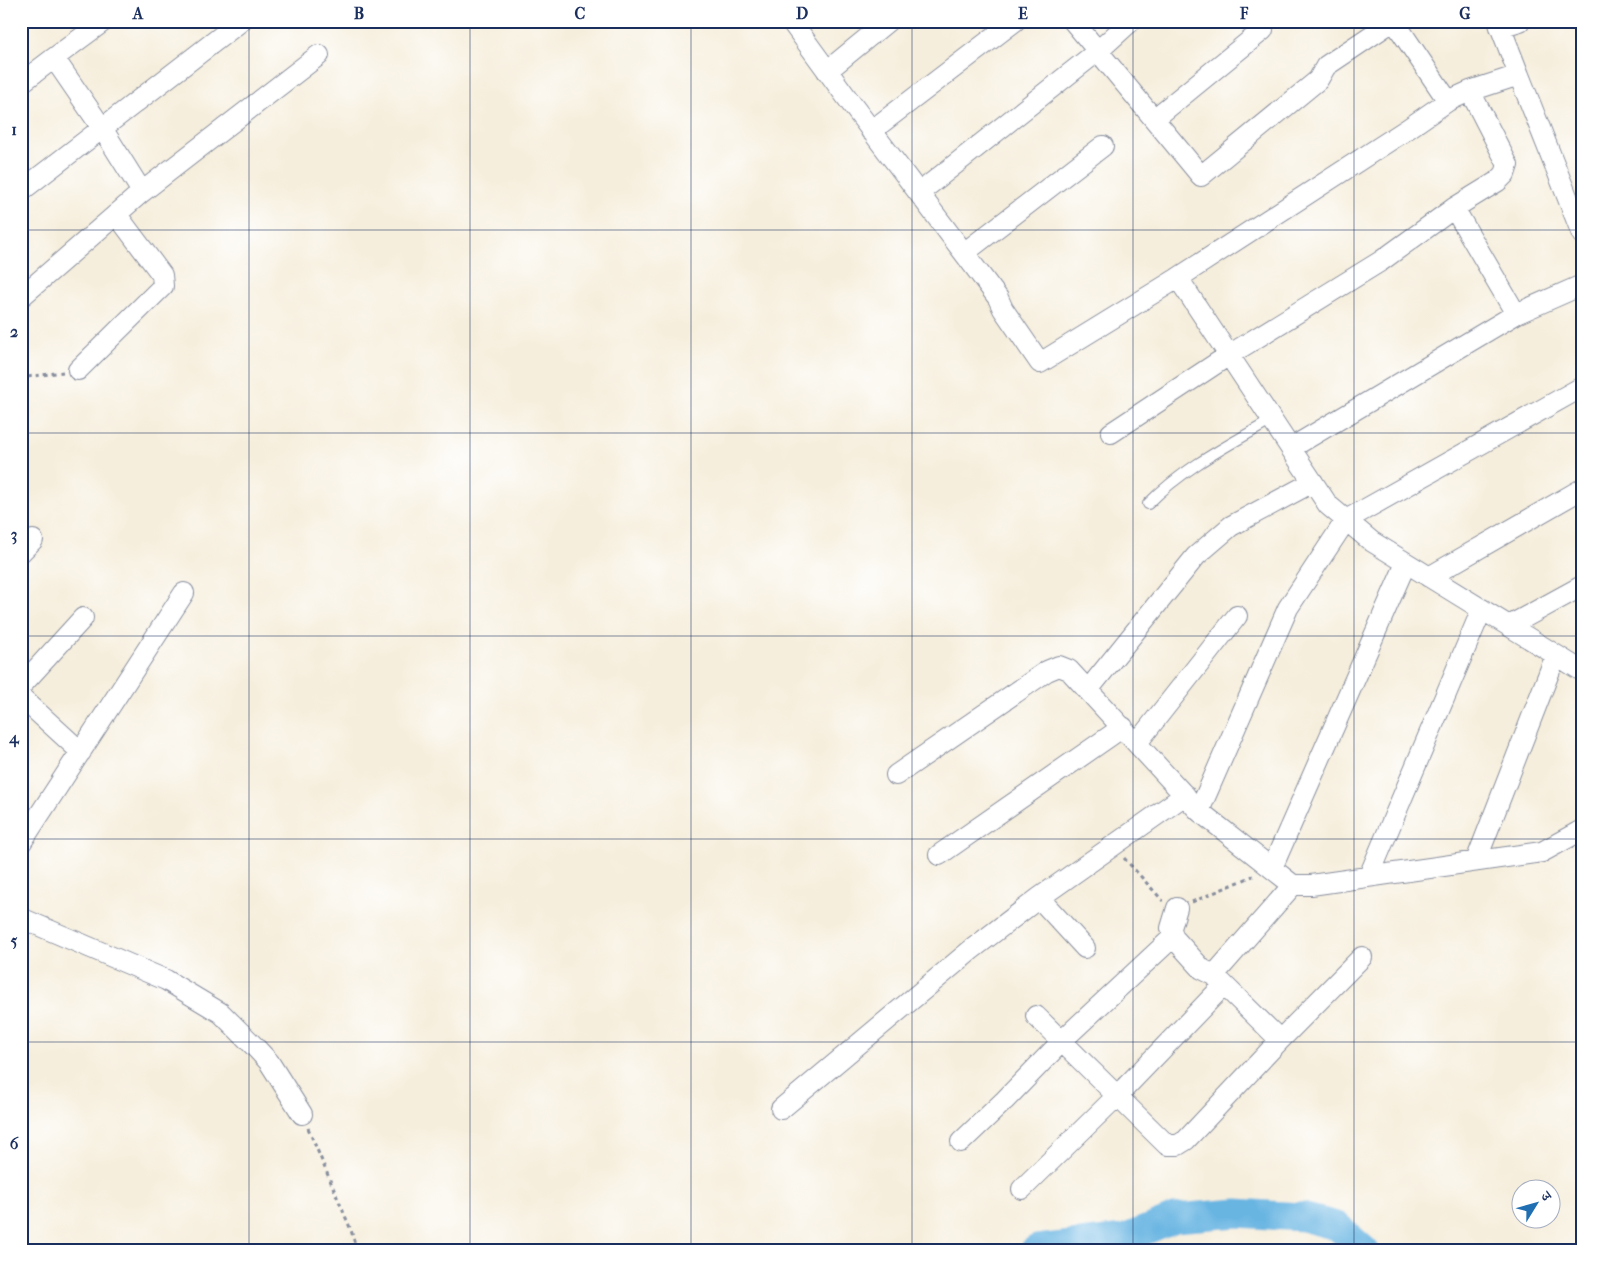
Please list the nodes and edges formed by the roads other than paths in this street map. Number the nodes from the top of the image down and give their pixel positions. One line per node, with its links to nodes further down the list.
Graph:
1 (104, 21): 14 (street)
2 (242, 21): 21 (street)
3 (791, 21): 15 (street)
4 (888, 21): 15 (street)
5 (1015, 21): 22 (street)
6 (1074, 21): 12 (street)
7 (1131, 21): 12 (street)
8 (1393, 21): 19 (street); 20 (street)
9 (1520, 21): 10 (street)
10 (1499, 24): 16 (street)
11 (1264, 30): 20 (street)
12 (1098, 51): 20 (street); 26 (street)
13 (318, 55): 25 (street)
14 (54, 58): 17 (street); 21 (street)
15 (827, 71): 22 (street)
16 (1519, 75): 18 (street); 29 (street)
17 (21, 83)
18 (1470, 91): 19 (street); 27 (street)
19 (1448, 101): 31 (street)
20 (1154, 119)
21 (102, 128): 24 (street); 25 (street)
22 (871, 131): 26 (street)
23 (1103, 146): 30 (street)
24 (21, 191)
25 (142, 192): 28 (street)
26 (919, 193): 30 (street)
27 (1454, 208): 34 (street); 35 (street)
28 (117, 215): 33 (street); 36 (street)
29 (1582, 234)
30 (964, 253): 31 (street)
31 (1178, 278): 35 (street)
32 (1582, 285): 34 (street)
33 (21, 297)
34 (1516, 314): 40 (street)
35 (1229, 355): 38 (street); 39 (street)
36 (78, 370)
37 (1582, 387): 44 (street)
38 (1272, 420): 40 (street); 43 (lane)
39 (1111, 433)
40 (1290, 448): 41 (street)
41 (1313, 482): 44 (street); 56 (street)
42 (1582, 489): 46 (street)
43 (1148, 504)
44 (1346, 520): 45 (street); 63 (street)
45 (1406, 563): 46 (street); 68 (street)
46 (1429, 577): 49 (street)
47 (1582, 586): 52 (street)
48 (184, 593): 60 (street)
49 (1482, 609): 52 (street); 69 (street)
50 (1236, 616): 59 (street)
51 (83, 618): 55 (street)
52 (1509, 626): 53 (street)
53 (1556, 655): 54 (street); 67 (street)
54 (1582, 671)
55 (21, 686)
56 (1088, 690): 58 (street); 61 (street)
57 (21, 697): 60 (street)
58 (1123, 727): 59 (street); 66 (street)
59 (1138, 743): 62 (street)
60 (81, 752): 65 (street)
61 (896, 775)
62 (1185, 795): 63 (street); 71 (street)
63 (1199, 810): 68 (street)
64 (1582, 830): 67 (street)
65 (21, 842)
66 (939, 855)
67 (1476, 861): 69 (street)
68 (1272, 868): 70 (street)
69 (1369, 876): 70 (street)
70 (1293, 885): 77 (street)
71 (1039, 898): 75 (street); 82 (street)
72 (1177, 908): 74 (street)
73 (21, 918): 83 (street)
74 (1173, 937): 77 (street); 80 (street)
75 (1085, 948)
76 (1362, 957): 79 (street)
77 (1219, 980): 79 (street); 81 (street)
78 (1036, 1016): 80 (street)
79 (1280, 1040): 81 (street)
80 (1062, 1041): 81 (street); 84 (street)
81 (1117, 1096): 85 (street)
82 (781, 1108)
83 (302, 1114)
84 (961, 1142)
85 (1022, 1189)

